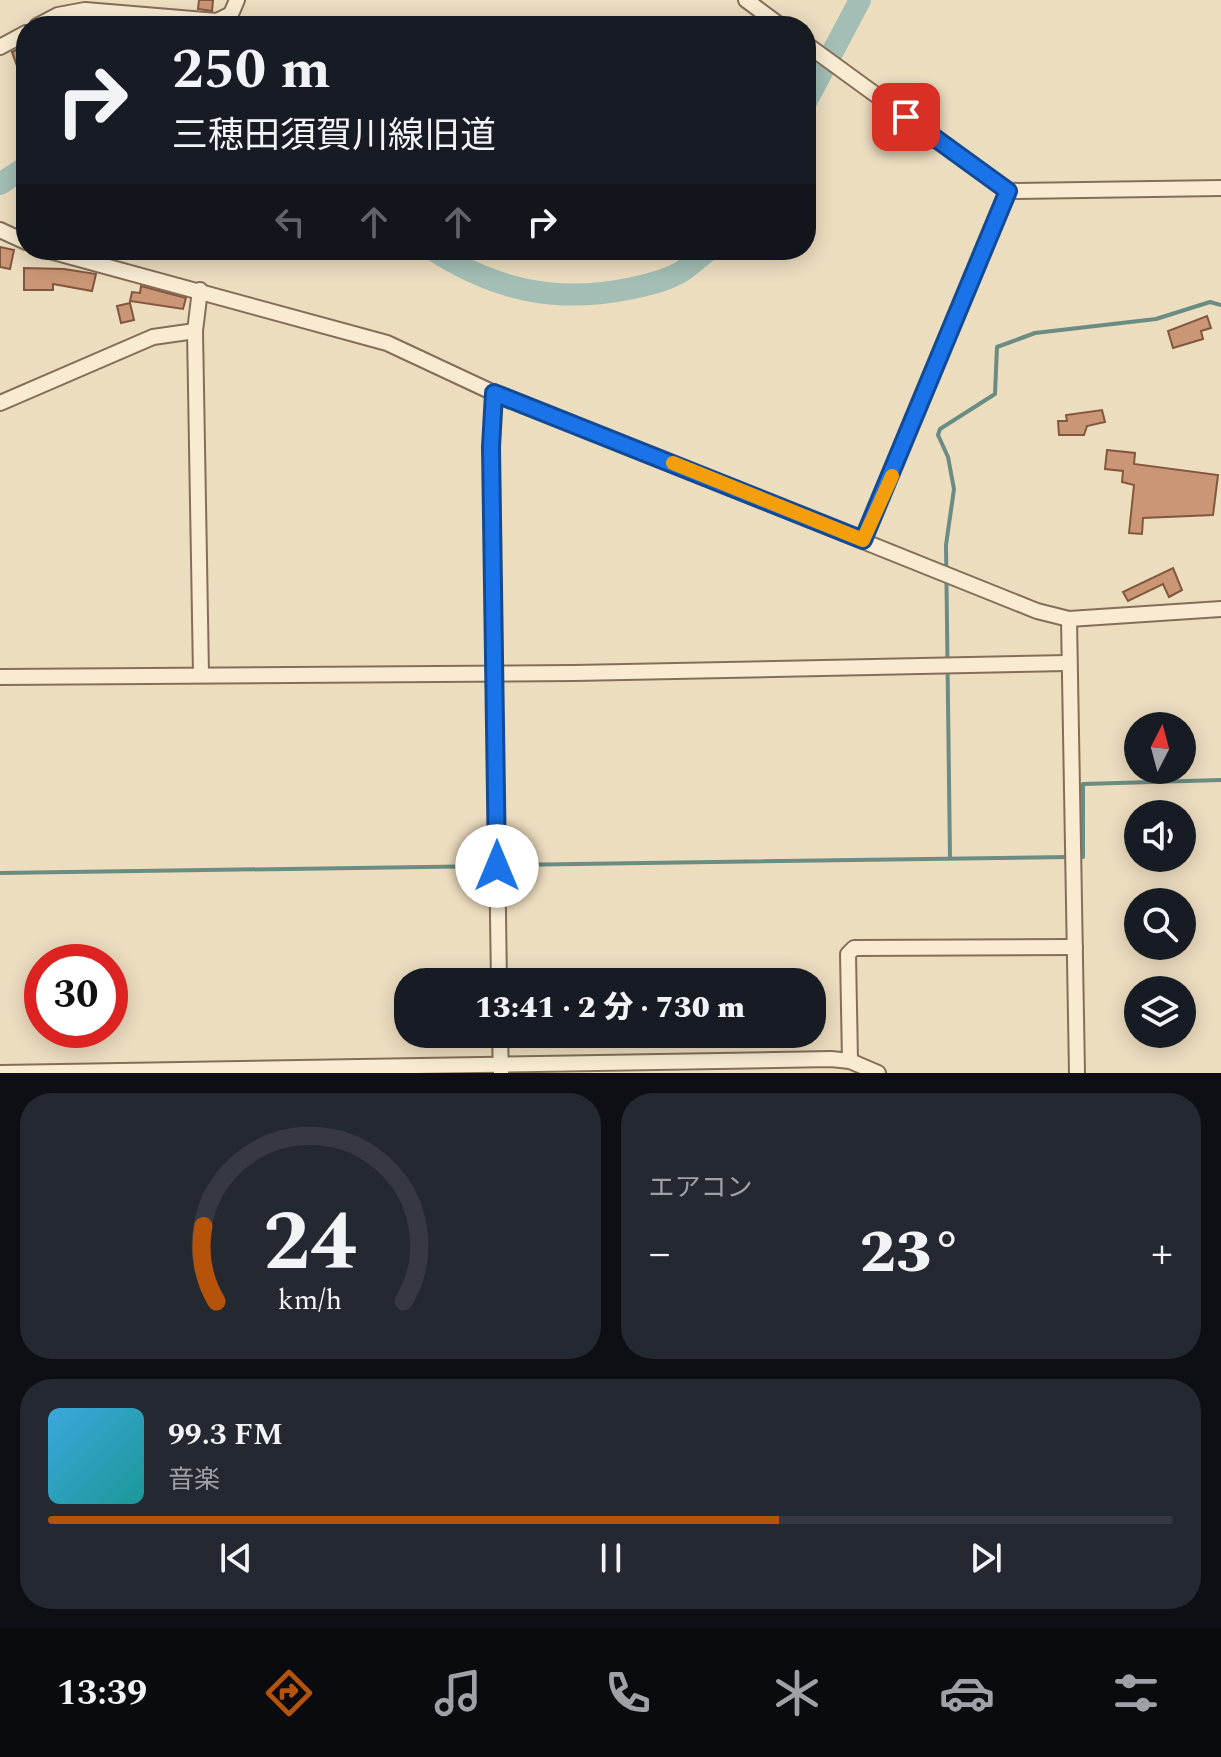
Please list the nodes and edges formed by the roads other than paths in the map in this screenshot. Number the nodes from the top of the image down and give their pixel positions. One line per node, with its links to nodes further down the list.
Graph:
1 (746, 0): 5 (street)
2 (96, 5): 3 (street); 4 (street)
3 (61, 16)
4 (155, 16)
5 (768, 16)
6 (816, 51): 8 (street)
7 (1221, 188): 8 (street)
8 (1008, 191): 14 (street)
9 (84, 260): 10 (street)
10 (200, 290): 11 (street); 12 (street)
11 (195, 331): 13 (street); 19 (street)
12 (494, 393): 14 (street); 18 (street)
13 (0, 403)
14 (863, 540): 16 (street)
15 (1221, 609): 16 (street)
16 (1069, 619): 17 (street)
17 (1068, 663): 18 (street); 21 (street)
18 (496, 672): 19 (street); 22 (street)
19 (201, 674): 20 (street)
20 (0, 677)
21 (1075, 947): 24 (street); 28 (street)
22 (499, 968)
23 (500, 1048): 25 (street)
24 (850, 1061): 25 (street); 27 (street)
25 (501, 1069): 26 (street)
26 (0, 1073)
27 (878, 1073)
28 (1077, 1073)

